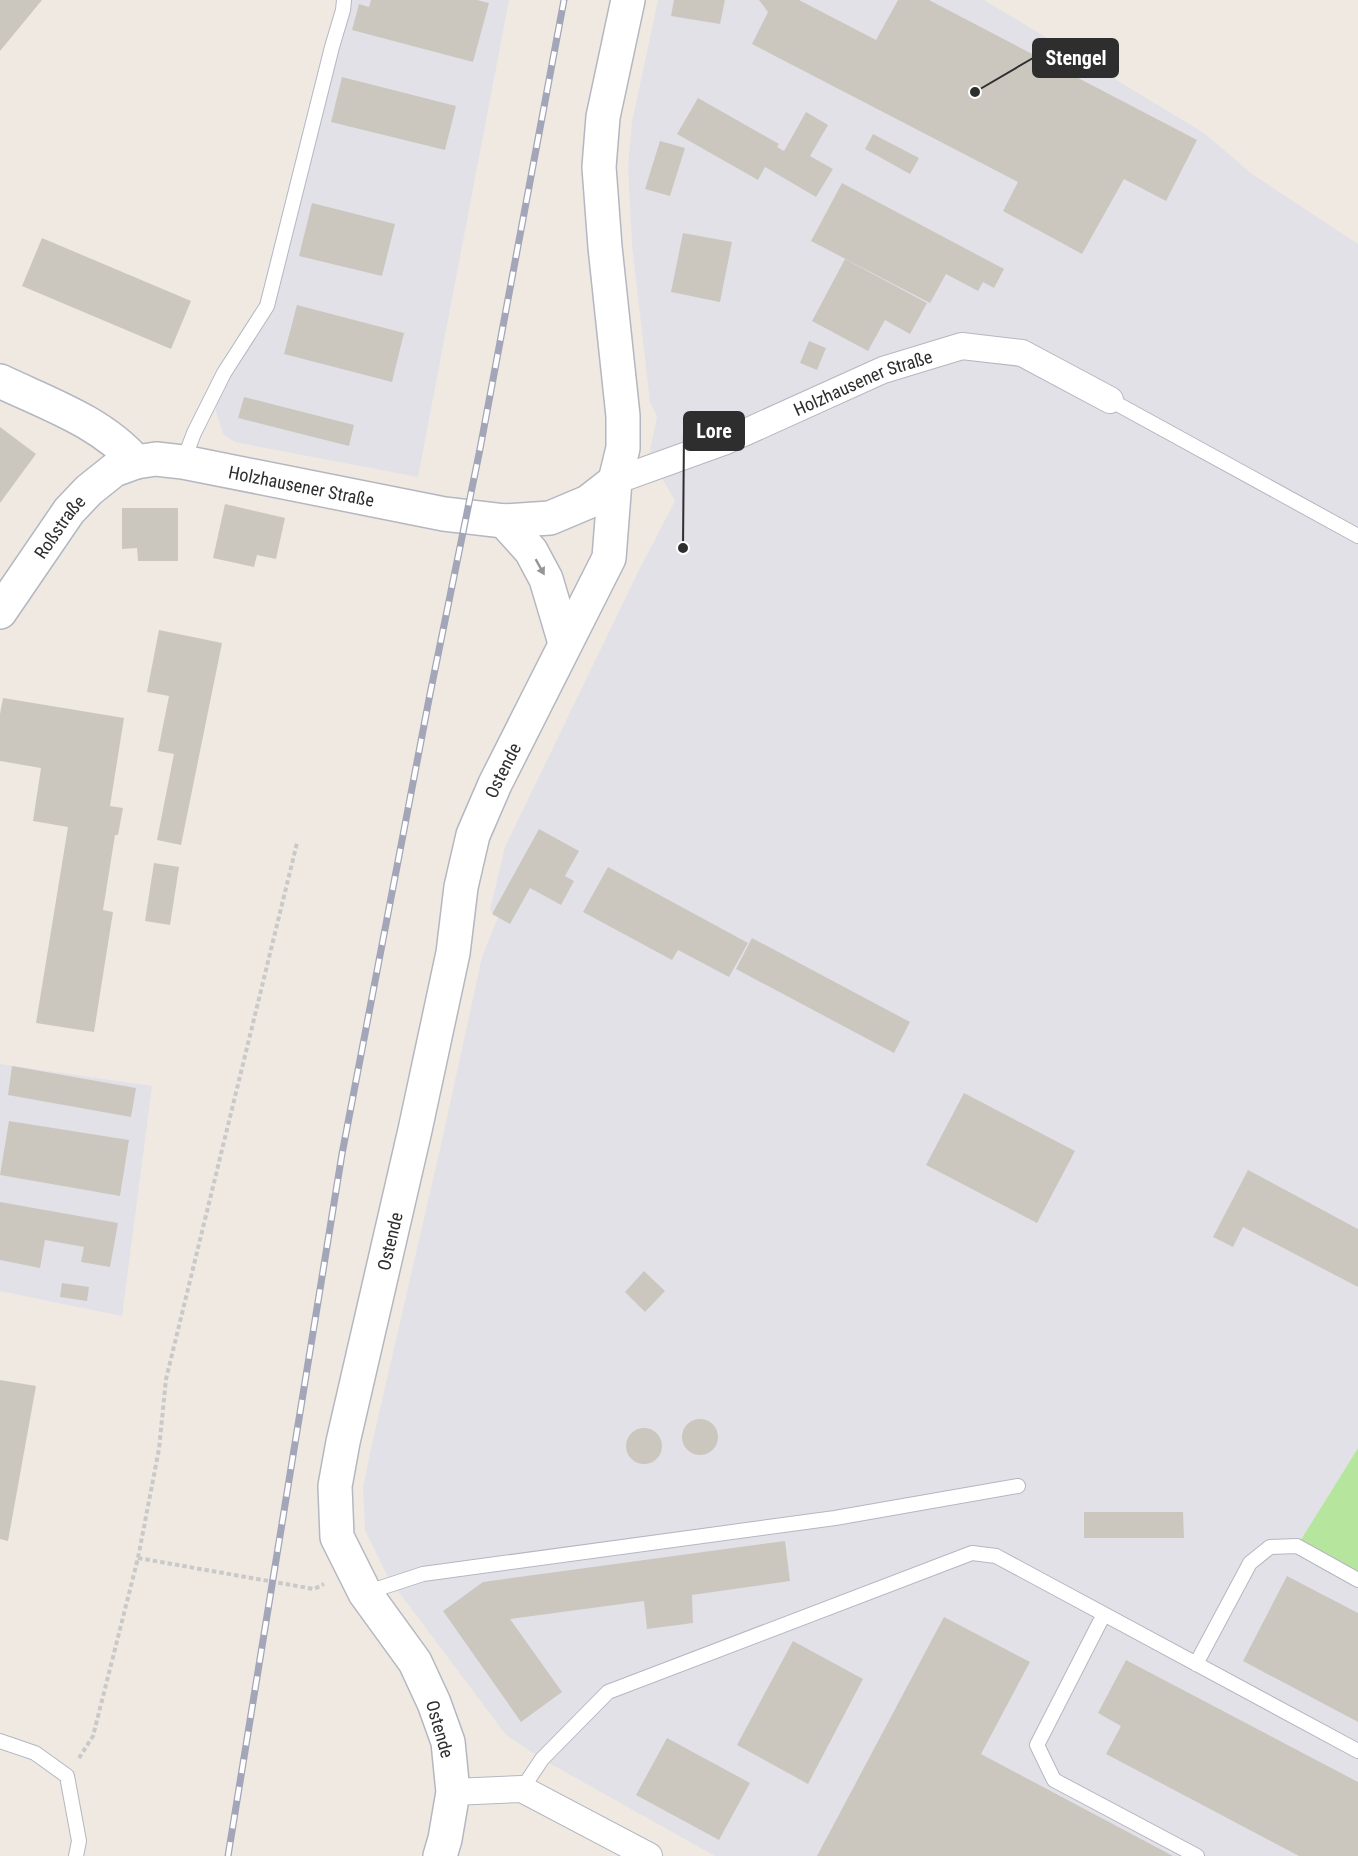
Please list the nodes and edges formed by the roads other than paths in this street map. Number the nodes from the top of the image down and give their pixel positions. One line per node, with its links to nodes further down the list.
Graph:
1 (344, 0): 6 (lane)
2 (628, 0): 7 (street)
3 (0, 381): 5 (street)
4 (1110, 400): 7 (street, Holzhausener Straße); 9 (lane)
5 (136, 462): 6 (street, Holzhausener Straße); 10 (street, Roßstraße)
6 (183, 462): 8 (street, Holzhausener Straße)
7 (615, 481): 8 (street, Holzhausener Straße); 11 (street, Ostende)
8 (504, 521): 11 (street, one-way to 11)
9 (1358, 536)
10 (0, 612)
11 (565, 643): 14 (street, Ostende)
12 (1018, 1486): 14 (lane)
13 (1358, 1580): 16 (lane)
14 (365, 1593): 20 (street, Ostende)
15 (1104, 1614): 16 (lane); 19 (lane); 24 (lane)
16 (1196, 1664): 18 (lane)
17 (0, 1741): 21 (lane)
18 (1358, 1751)
19 (522, 1789): 20 (street); 23 (street)
20 (453, 1792): 22 (street, Ostende)
21 (76, 1856)
22 (440, 1856)
23 (649, 1856)
24 (1197, 1856)

